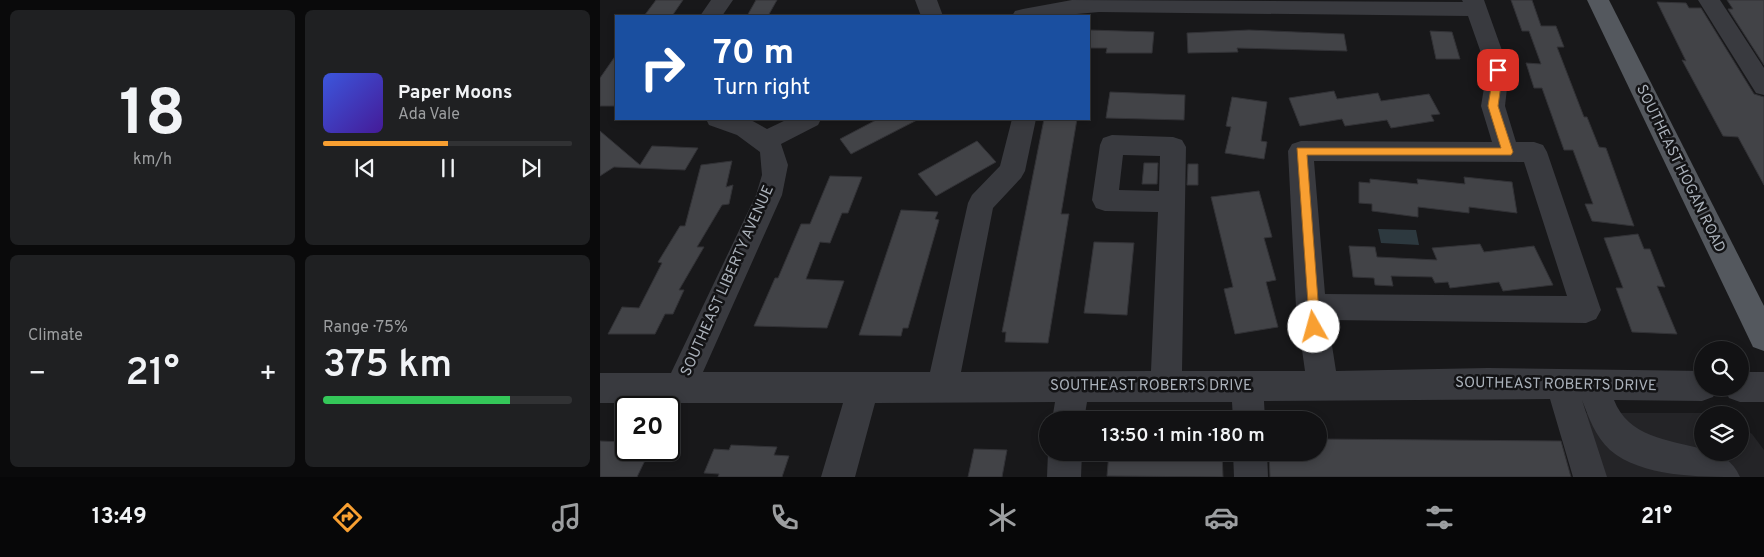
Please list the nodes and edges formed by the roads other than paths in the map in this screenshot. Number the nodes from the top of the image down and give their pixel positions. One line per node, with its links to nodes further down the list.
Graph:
1 (722, 0): 6 (street)
2 (926, 0): 7 (street)
3 (1598, 0): 17 (main road, SOUTHEAST HOGAN ROAD)
4 (1709, 0): 9 (street)
5 (1474, 4): 8 (street); 14 (street)
6 (713, 15)
7 (932, 15)
8 (1026, 15)
9 (1764, 87)
10 (722, 120): 13 (street)
11 (807, 120): 13 (street)
12 (1024, 120): 19 (street)
13 (767, 140): 25 (street, SOUTHEAST LIBERTY AVENUE)
14 (1507, 152): 16 (street); 16 (street)
15 (1171, 202): 21 (street)
16 (1311, 307): 23 (street)
17 (1764, 337)
18 (1577, 384): 23 (street, SOUTHEAST ROBERTS DRIVE); 24 (street, SOUTHEAST ROBERTS DRIVE); 37 (street); 38 (street)
19 (942, 386): 20 (street, SOUTHEAST ROBERTS DRIVE); 26 (street, SOUTHEAST ROBERTS DRIVE)
20 (1073, 386): 21 (street, SOUTHEAST ROBERTS DRIVE); 30 (street)
21 (1166, 386): 22 (street, SOUTHEAST ROBERTS DRIVE)
22 (1247, 386): 23 (street, SOUTHEAST ROBERTS DRIVE); 31 (street)
23 (1323, 386)
24 (1694, 386)
25 (680, 387): 26 (street, SOUTHEAST ROBERTS DRIVE); 28 (street, SOUTHEAST ROBERTS DRIVE)
26 (862, 387): 34 (street)
27 (1749, 387): 29 (street)
28 (600, 388)
29 (1764, 388)
30 (1069, 411)
31 (1248, 411)
32 (1065, 461): 35 (street)
33 (1250, 461): 36 (street)
34 (838, 477)
35 (1064, 477)
36 (1251, 477)
37 (1590, 477)
38 (1723, 477)

